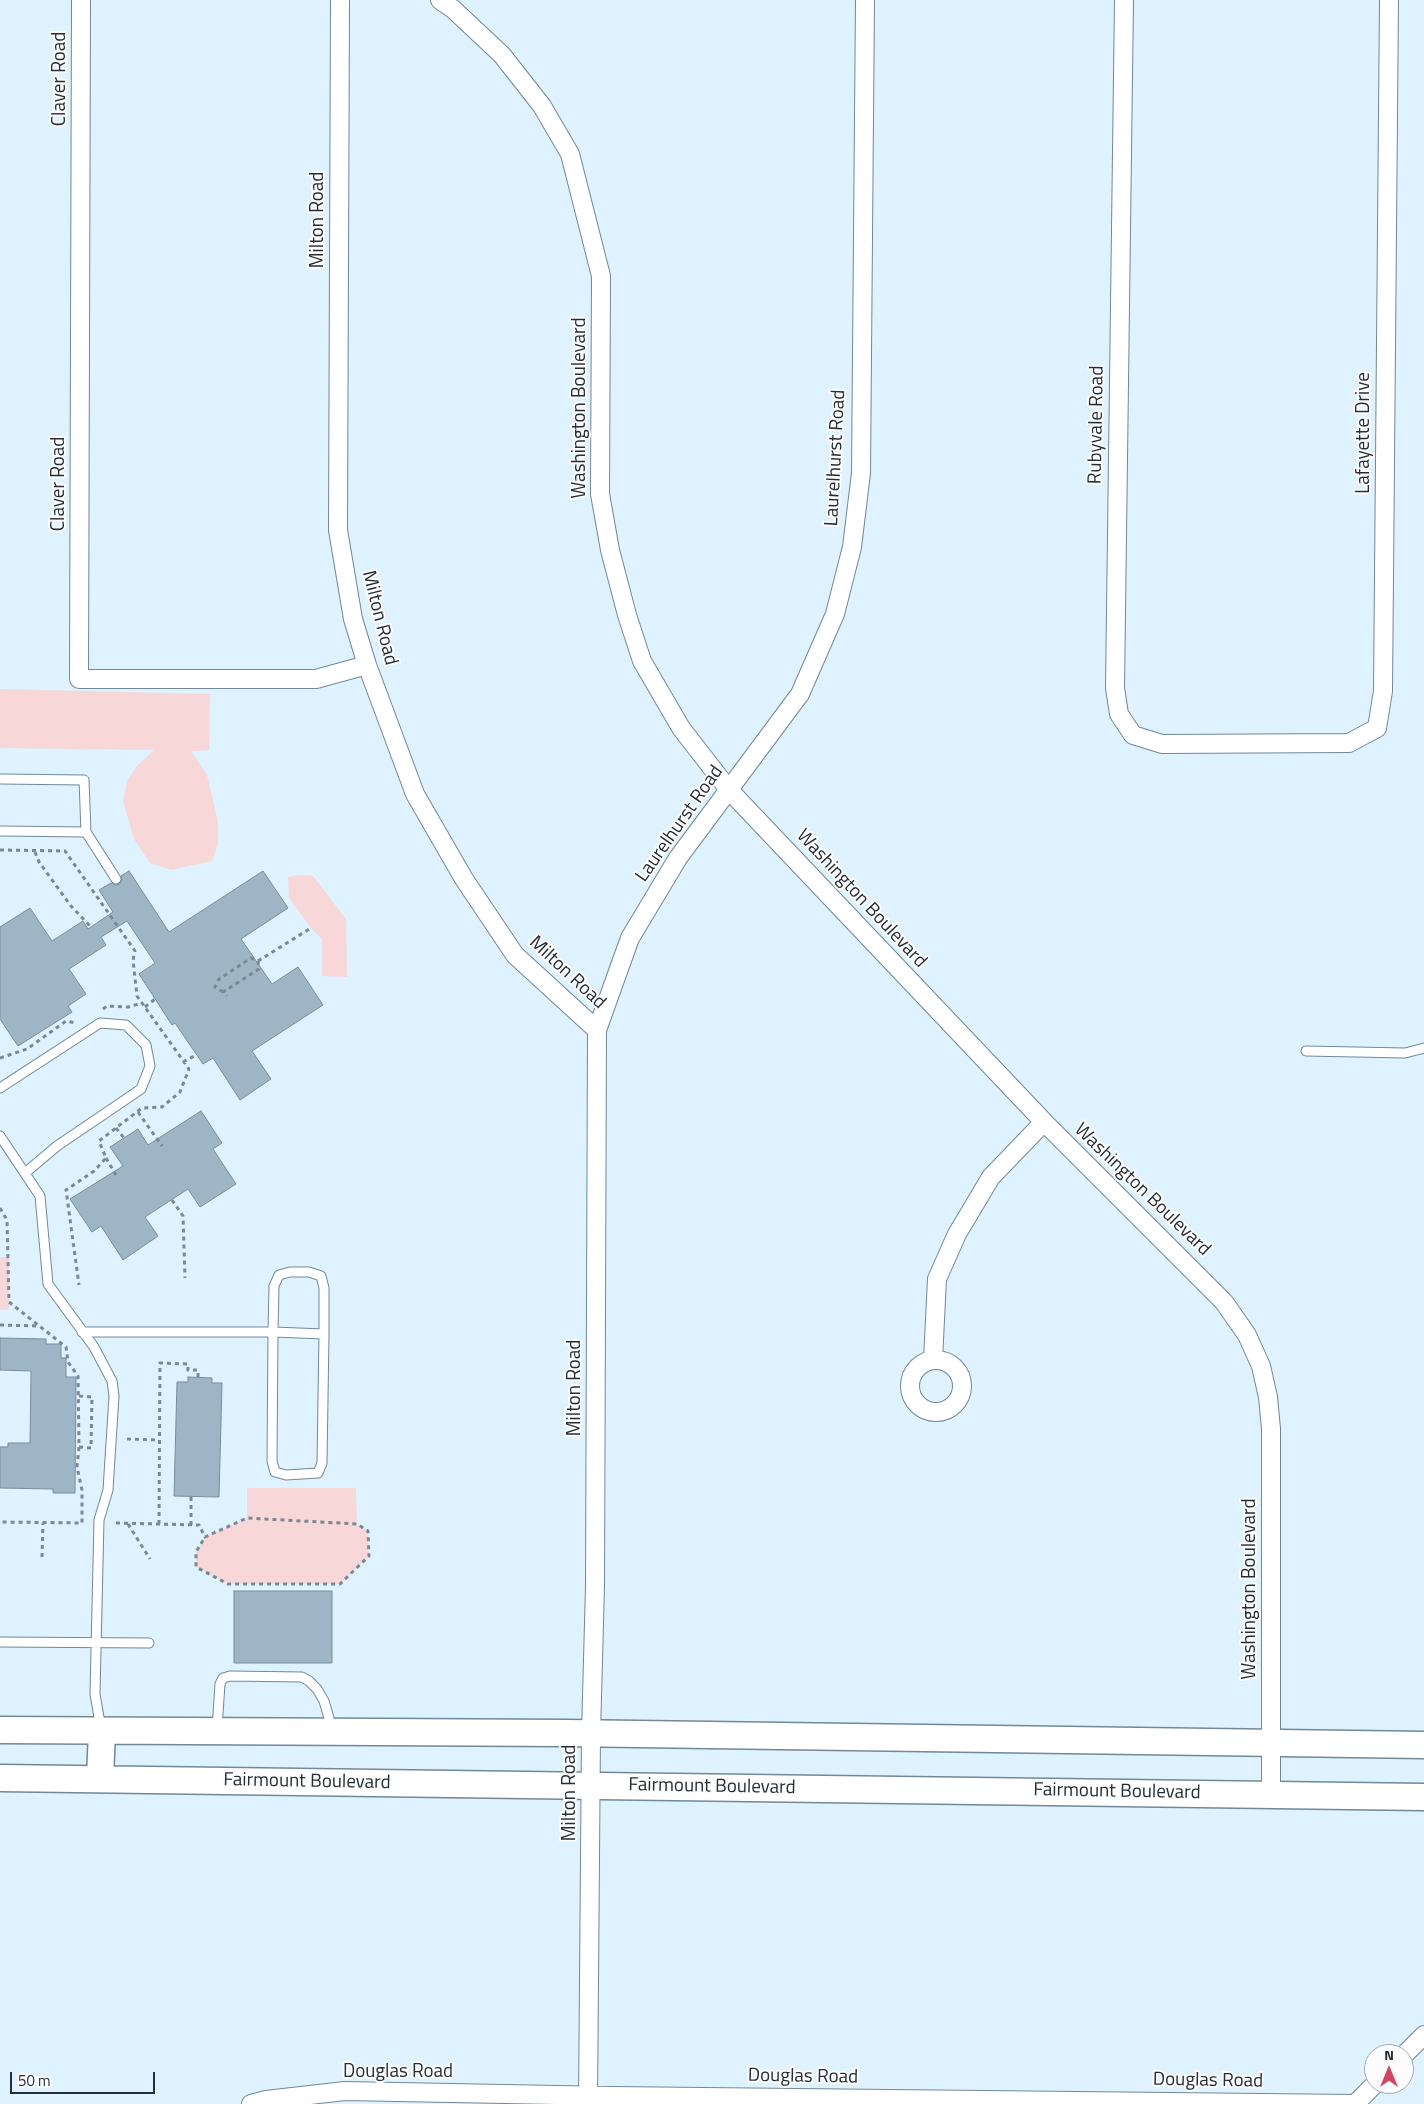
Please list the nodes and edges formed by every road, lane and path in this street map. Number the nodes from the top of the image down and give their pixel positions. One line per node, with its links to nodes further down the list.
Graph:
1 (81, 0): 7 (street, Claver Road)
2 (340, 0): 7 (street, Milton Road)
3 (440, 0): 10 (street, Washington Boulevard)
4 (864, 0): 10 (street, Laurelhurst Road)
5 (1124, 0): 8 (street, Rubyvale Road)
6 (1388, 0): 8 (street, Lafayette Drive)
7 (367, 665): 23 (street, Milton Road)
8 (1244, 744)
9 (0, 779): 12 (lane)
10 (729, 790): 23 (street, Laurelhurst Road); 30 (street, Washington Boulevard)
11 (0, 831): 12 (lane)
12 (86, 832): 15 (lane)
13 (0, 850): 14 (path)
14 (35, 852): 16 (path); 22 (path)
15 (116, 879)
16 (90, 927)
17 (311, 928): 18 (path)
18 (258, 962): 19 (path); 19 (path)
19 (224, 992): 20 (path)
20 (227, 996)
21 (155, 1000): 22 (path)
22 (144, 1006): 27 (path)
23 (597, 1030): 70 (street, Milton Road)
24 (1424, 1048): 25 (lane)
25 (1306, 1051)
26 (196, 1055): 27 (path)
27 (183, 1062): 29 (path)
28 (0, 1088): 36 (lane)
29 (138, 1112): 31 (path); 34 (path)
30 (1044, 1122): 47 (street); 71 (street, Washington Boulevard)
31 (116, 1128): 33 (path); 35 (path)
32 (0, 1136): 36 (lane)
33 (124, 1138)
34 (162, 1146)
35 (106, 1158): 37 (path); 41 (path)
36 (25, 1173): 44 (lane)
37 (116, 1175)
38 (172, 1200): 40 (path)
39 (0, 1208): 43 (path)
40 (185, 1278)
41 (79, 1285)
42 (0, 1325): 43 (path)
43 (41, 1326): 49 (path)
44 (82, 1332): 45 (lane); 64 (lane)
45 (273, 1332): 46 (lane); 46 (lane); 46 (lane)
46 (324, 1334)
47 (933, 1360)
48 (198, 1377): 51 (path)
49 (79, 1396): 52 (path); 52 (path)
50 (127, 1439): 51 (path)
51 (159, 1440): 58 (path)
52 (79, 1447): 55 (path)
53 (192, 1496): 59 (path)
54 (0, 1522): 55 (path)
55 (43, 1523): 61 (path)
56 (116, 1523): 57 (path)
57 (128, 1523): 58 (path); 62 (path)
58 (159, 1524): 59 (path)
59 (191, 1525): 60 (path)
60 (205, 1537): 60 (path)
61 (42, 1557)
62 (150, 1559)
63 (0, 1642): 64 (lane)
64 (96, 1644): 65 (lane); 67 (lane)
65 (149, 1644)
66 (0, 1730): 67 (main road)
67 (102, 1731): 68 (main road); 74 (main road)
68 (217, 1731): 69 (main road); 69 (lane)
69 (325, 1731): 70 (main road)
70 (591, 1734): 71 (main road); 75 (street, Milton Road)
71 (1271, 1744): 72 (main road); 76 (street, Washington Boulevard)
72 (1424, 1745)
73 (0, 1778): 74 (main road, Fairmount Boulevard)
74 (100, 1779): 75 (main road, Fairmount Boulevard)
75 (591, 1786): 76 (main road, Fairmount Boulevard); 81 (street, Milton Road)
76 (1271, 1794): 77 (main road, Fairmount Boulevard)
77 (1424, 1797)
78 (1424, 2035): 79 (street)
79 (1414, 2045)
80 (1365, 2094): 83 (street)
81 (588, 2100): 82 (street, Douglas Road); 83 (street, Douglas Road)
82 (251, 2104)
83 (1355, 2104)

